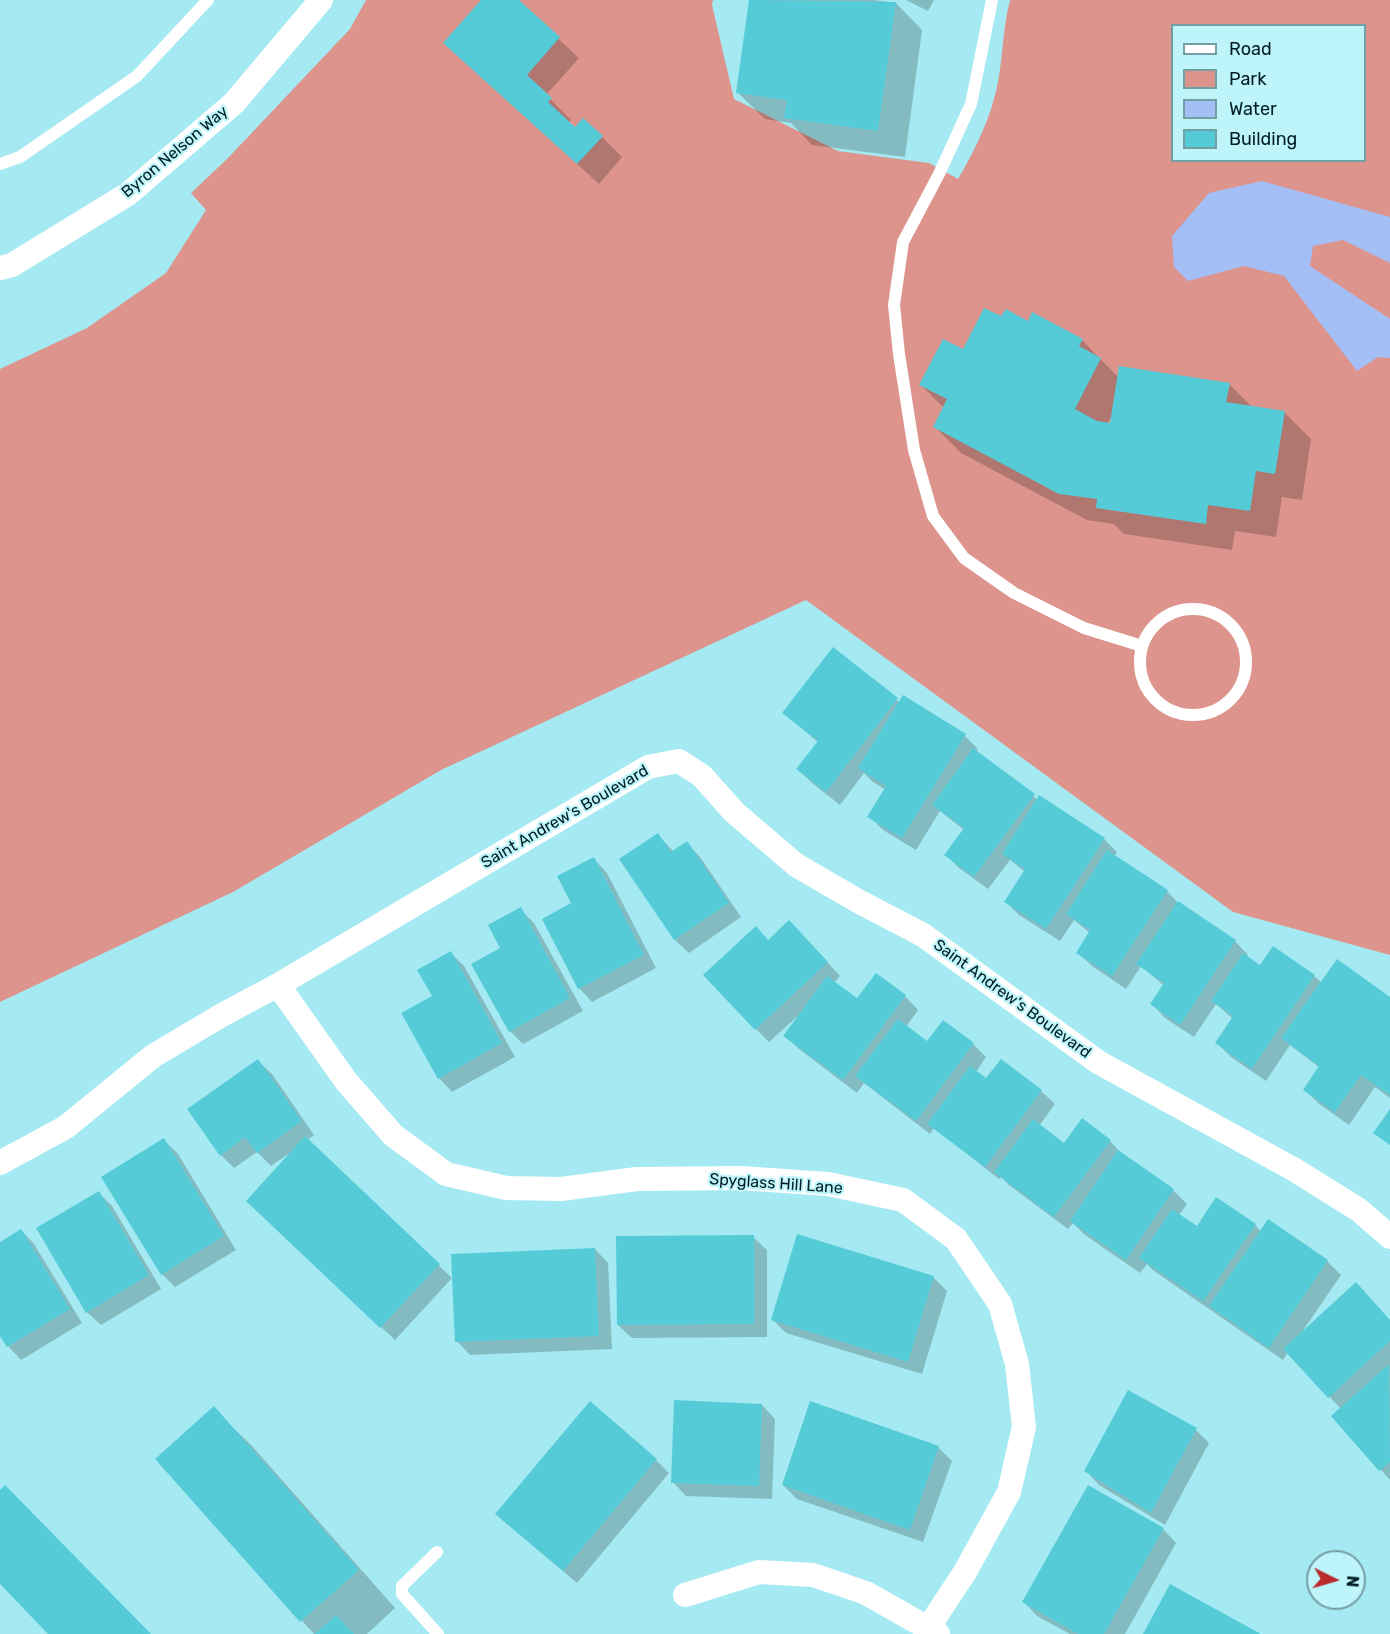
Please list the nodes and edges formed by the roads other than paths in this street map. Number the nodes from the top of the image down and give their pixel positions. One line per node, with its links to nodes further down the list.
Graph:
1 (208, 0): 4 (lane)
2 (321, 0): 5 (street, Byron Nelson Way)
3 (992, 0): 6 (lane)
4 (0, 164)
5 (0, 268)
6 (1142, 646): 6 (lane)
7 (278, 986): 8 (street, Saint Andrew's Boulevard); 9 (street, Saint Andrew's Boulevard); 12 (street, Spyglass Hill Lane)
8 (0, 1163)
9 (1390, 1237)
10 (437, 1552): 13 (lane)
11 (685, 1595): 12 (street)
12 (933, 1631)
13 (438, 1634)

